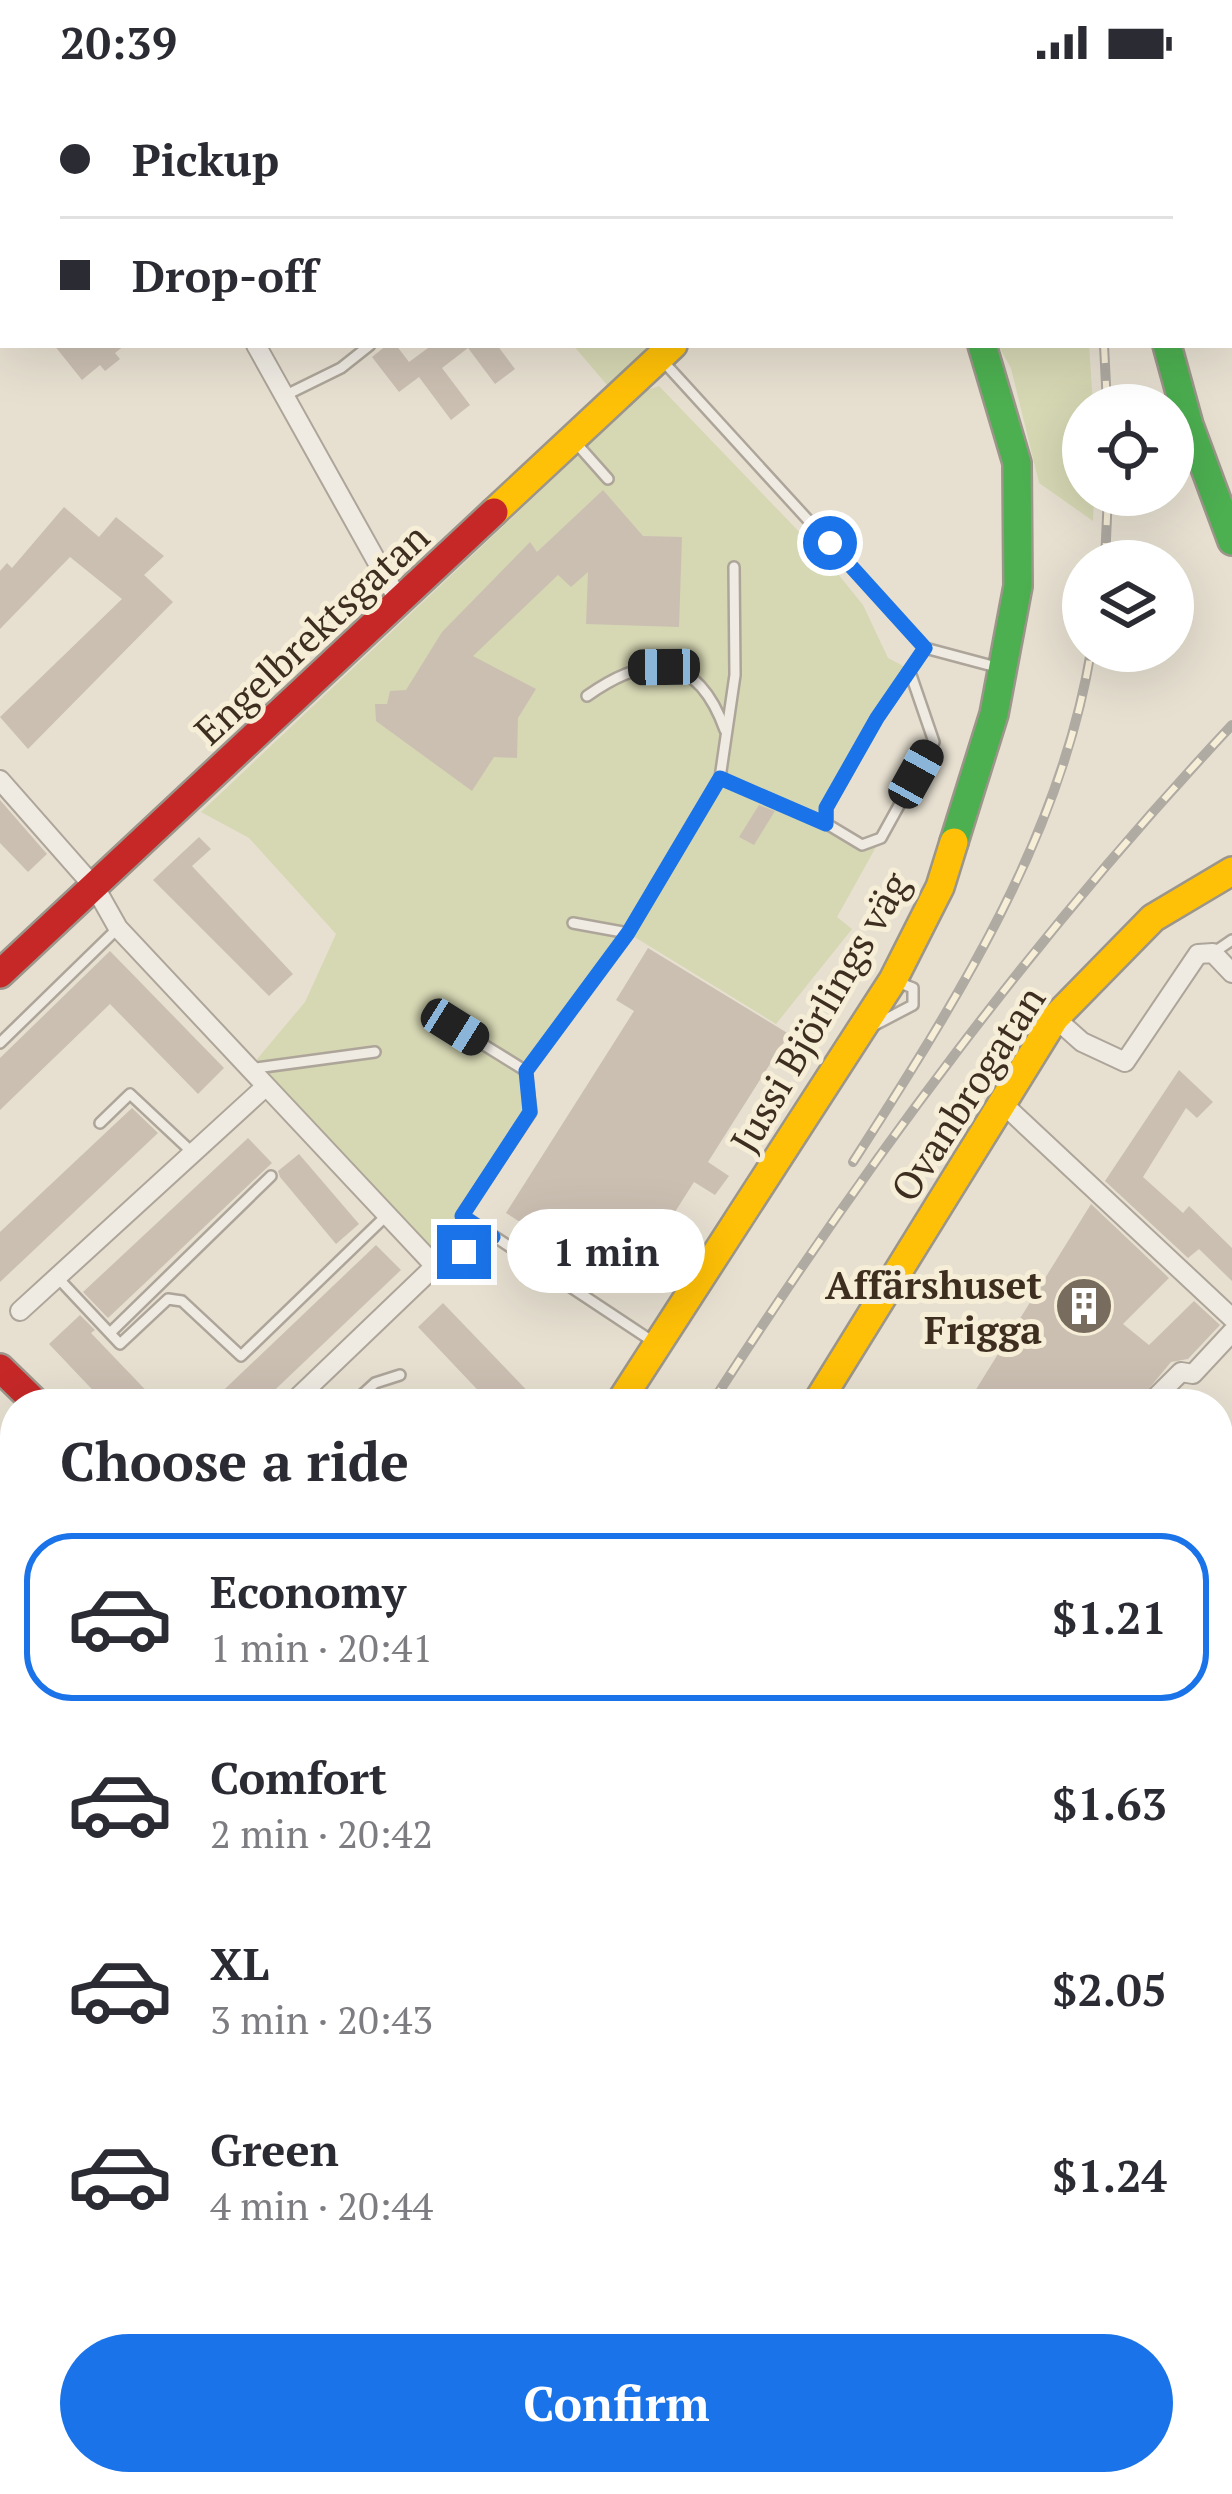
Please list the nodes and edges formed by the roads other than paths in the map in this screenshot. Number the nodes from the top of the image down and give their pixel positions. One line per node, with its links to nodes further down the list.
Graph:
1 (258, 348): 6 (street)
2 (366, 348): 6 (lane)
3 (983, 348): 13 (street, Jussi Björlings väg)
4 (1168, 348): 9 (street)
5 (667, 351): 7 (street, Engelbrektsgatan); 12 (lane)
6 (284, 396): 11 (street)
7 (573, 440): 8 (lane); 11 (street, Engelbrektsgatan)
8 (608, 478)
9 (1232, 541)
10 (734, 567): 16 (lane)
11 (400, 603): 21 (street, Engelbrektsgatan)
12 (925, 648): 13 (lane); 14 (lane)
13 (1006, 669): 48 (street, Jussi Björlings väg)
14 (910, 675): 19 (lane); 19 (lane)
15 (587, 697): 16 (lane)
16 (726, 735): 17 (lane)
17 (720, 778): 19 (lane); 24 (lane)
18 (0, 780): 21 (street)
19 (826, 824)
20 (1232, 871): 29 (street, Ovanbrogatan)
21 (95, 889): 23 (street); 28 (street, Engelbrektsgatan)
22 (573, 923): 24 (lane)
23 (118, 928): 31 (lane); 33 (street)
24 (628, 933): 34 (lane)
25 (1232, 940): 26 (lane)
26 (1213, 952): 27 (street); 29 (street)
27 (1232, 973)
28 (0, 974)
29 (1055, 1018): 36 (street, Ovanbrogatan)
30 (455, 1027): 34 (lane)
31 (0, 1042)
32 (375, 1052): 33 (lane)
33 (248, 1070): 35 (street)
34 (526, 1071): 41 (lane)
35 (264, 1088): 38 (street); 40 (street)
36 (1002, 1103): 45 (street); 55 (street, Ovanbrogatan)
37 (100, 1123): 38 (lane)
38 (193, 1153): 43 (street)
39 (271, 1176): 46 (lane)
40 (386, 1216): 42 (street); 46 (lane)
41 (493, 1237): 42 (lane); 48 (lane)
42 (436, 1266): 51 (street)
43 (57, 1277): 44 (street); 46 (lane)
44 (20, 1311)
45 (1232, 1318)
46 (111, 1332)
47 (1232, 1332): 56 (street)
48 (660, 1346): 54 (street, Jussi Björlings väg)
49 (0, 1368): 52 (street)
50 (400, 1375): 53 (lane)
51 (309, 1387)
52 (22, 1389)
53 (368, 1389)
54 (630, 1389)
55 (825, 1389)
56 (1164, 1389)

